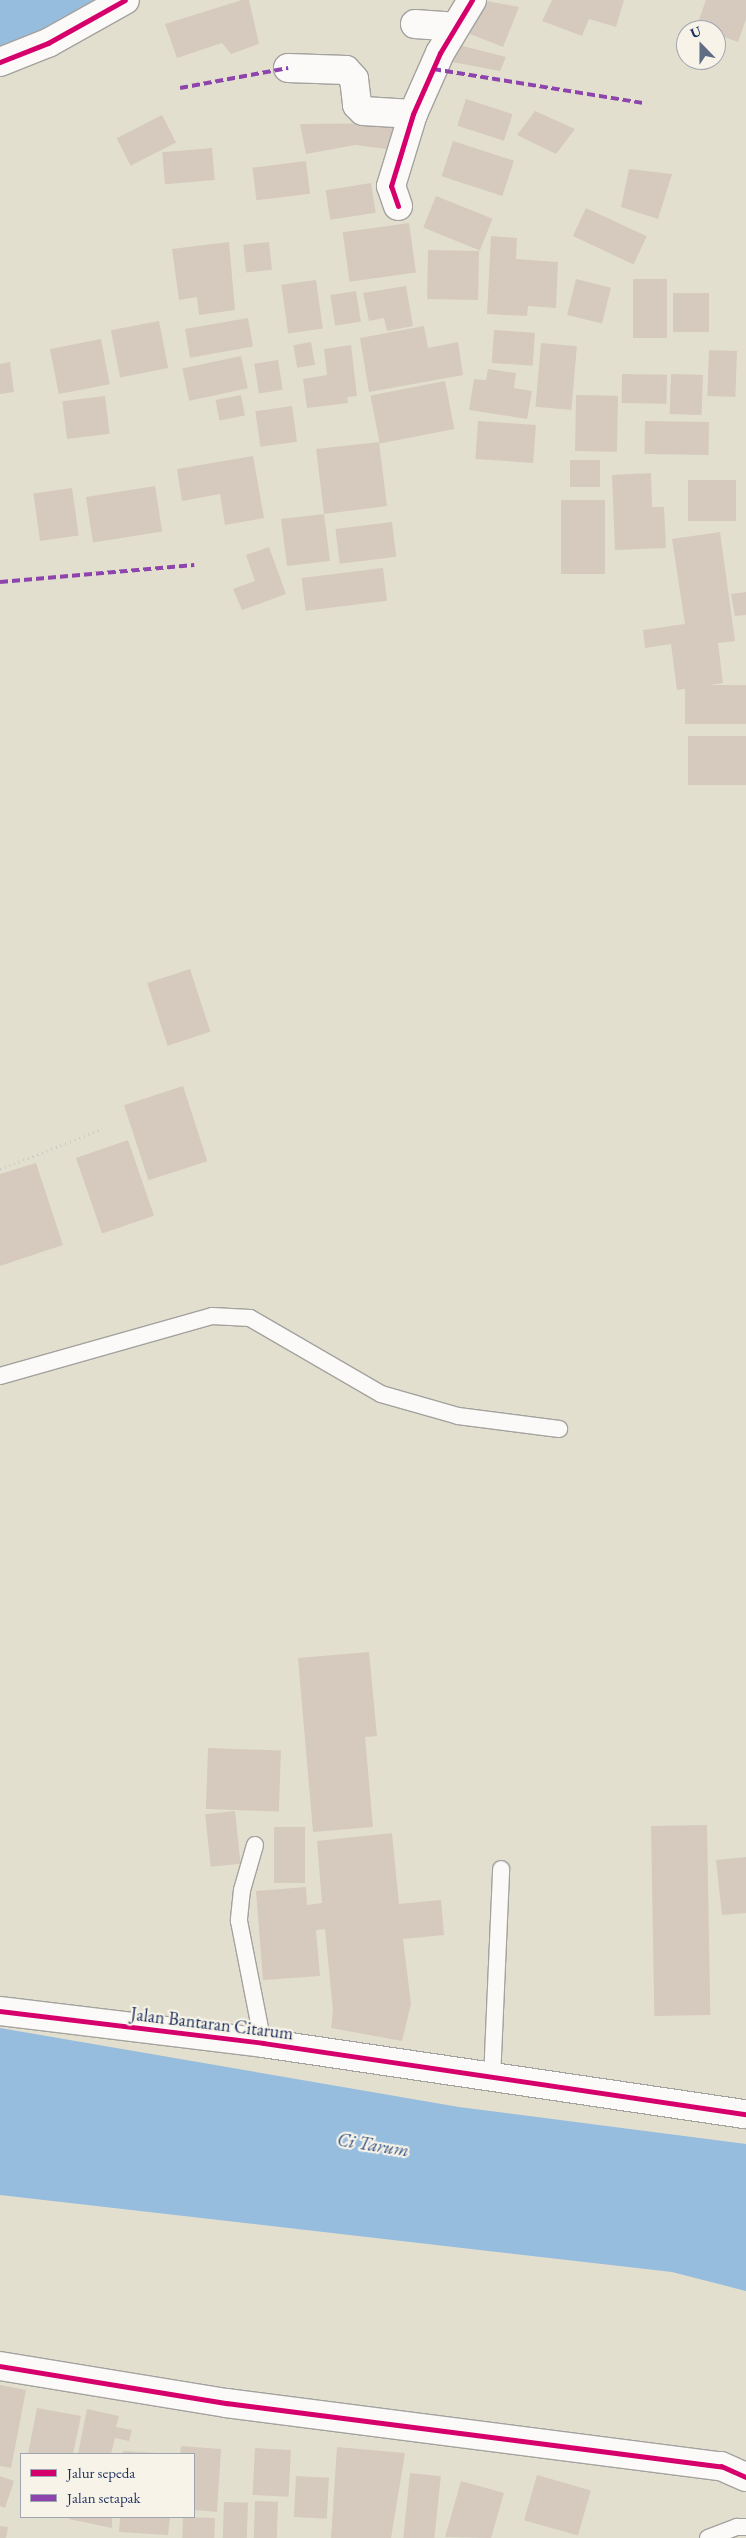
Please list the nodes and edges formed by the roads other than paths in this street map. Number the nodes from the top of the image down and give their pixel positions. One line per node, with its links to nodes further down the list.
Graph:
1 (125, 0): 5 (street)
2 (472, 0): 4 (street)
3 (415, 24): 4 (street)
4 (454, 28): 7 (street)
5 (0, 62)
6 (288, 68): 7 (street)
7 (413, 114): 8 (street)
8 (398, 206)
9 (0, 1376): 10 (lane)
10 (559, 1429)
11 (255, 1845): 14 (lane)
12 (501, 1869): 15 (lane)
13 (0, 2011): 14 (street, Jalan Bantaran Citarum)
14 (262, 2043): 15 (street, Jalan Bantaran Citarum)
15 (492, 2079): 16 (street, Jalan Bantaran Citarum)
16 (746, 2114)
17 (0, 2366): 18 (street)
18 (746, 2477)
19 (746, 2527): 20 (lane)
20 (708, 2538)

